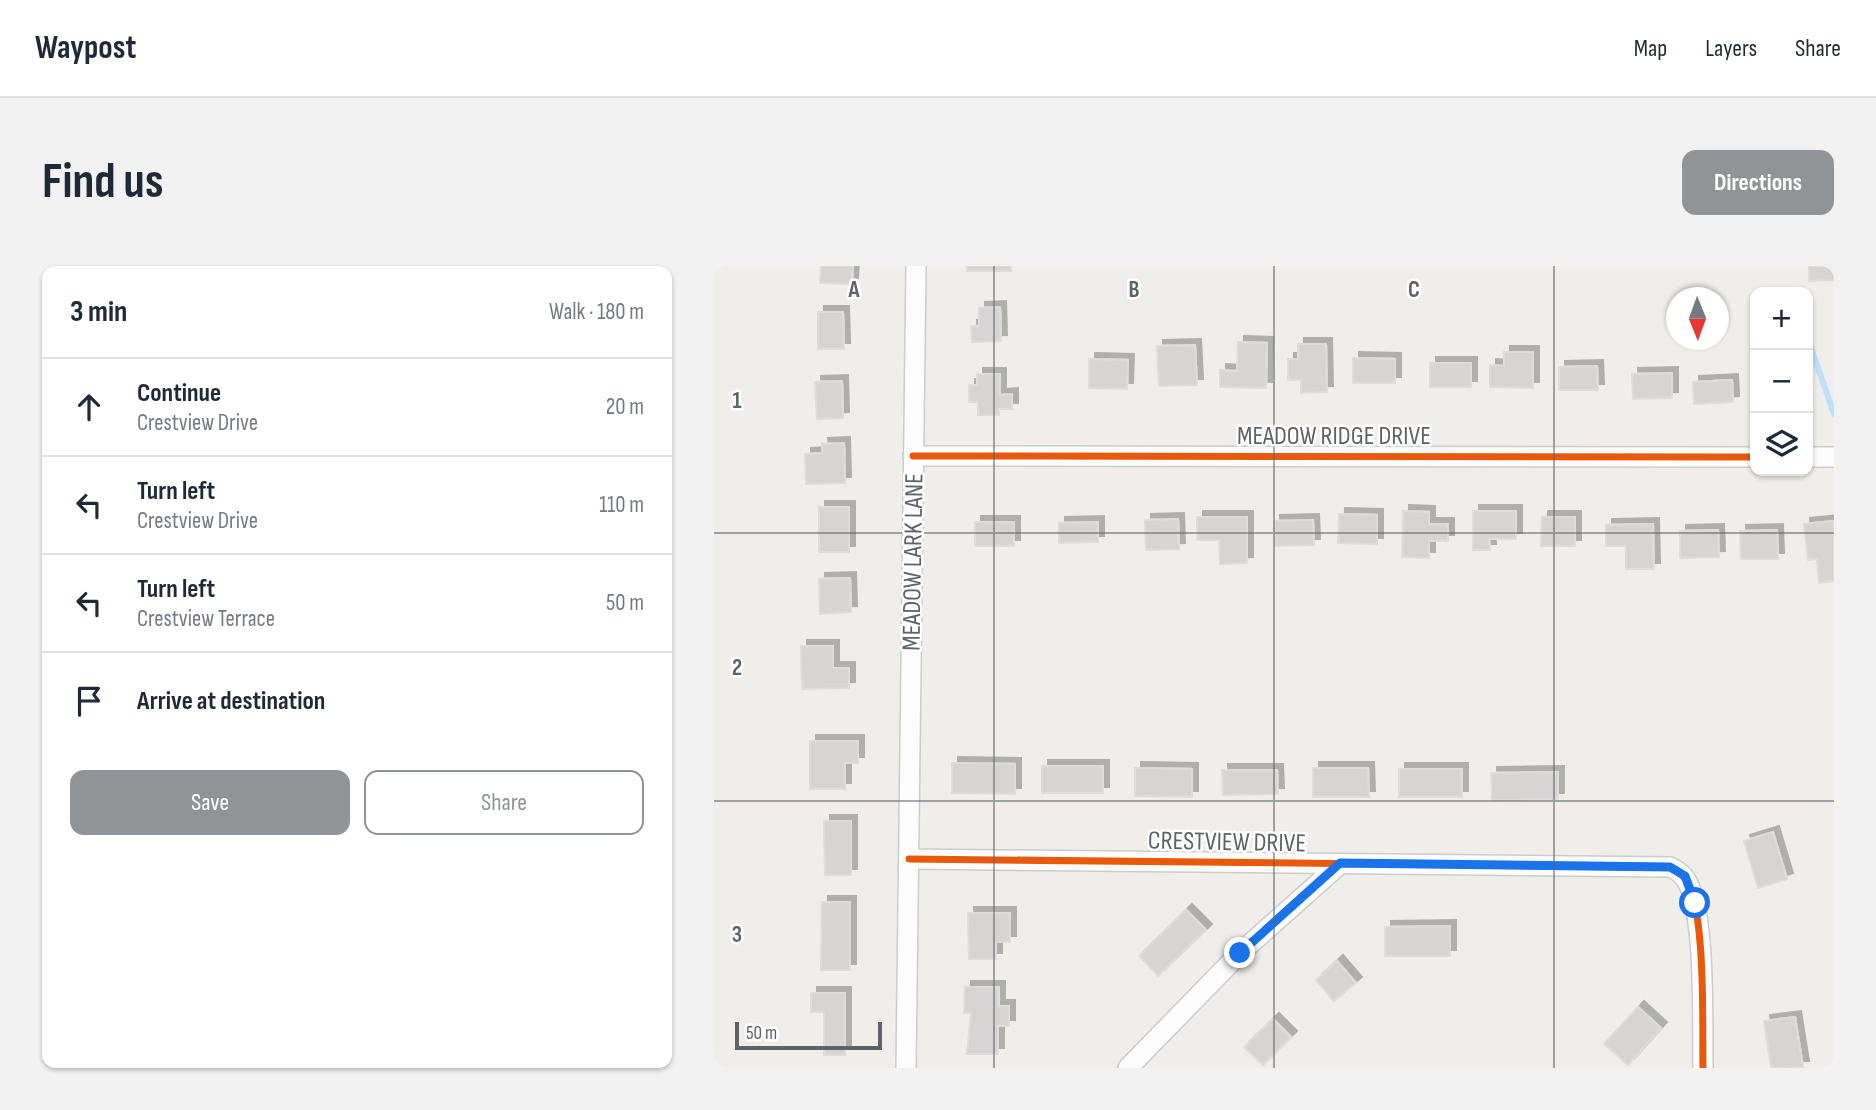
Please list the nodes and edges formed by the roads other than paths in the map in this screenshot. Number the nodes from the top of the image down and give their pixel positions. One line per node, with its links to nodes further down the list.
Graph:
1 (916, 266): 2 (street, MEADOW LARK LANE)
2 (913, 456): 3 (street, MEADOW RIDGE DRIVE); 6 (street, MEADOW LARK LANE)
3 (1750, 457)
4 (1813, 457): 5 (street)
5 (1834, 457)
6 (909, 859): 7 (street, CRESTVIEW DRIVE); 8 (street)
7 (1340, 863): 9 (street); 10 (street, CRESTVIEW DRIVE)
8 (906, 1068)
9 (1128, 1068)
10 (1703, 1068)

